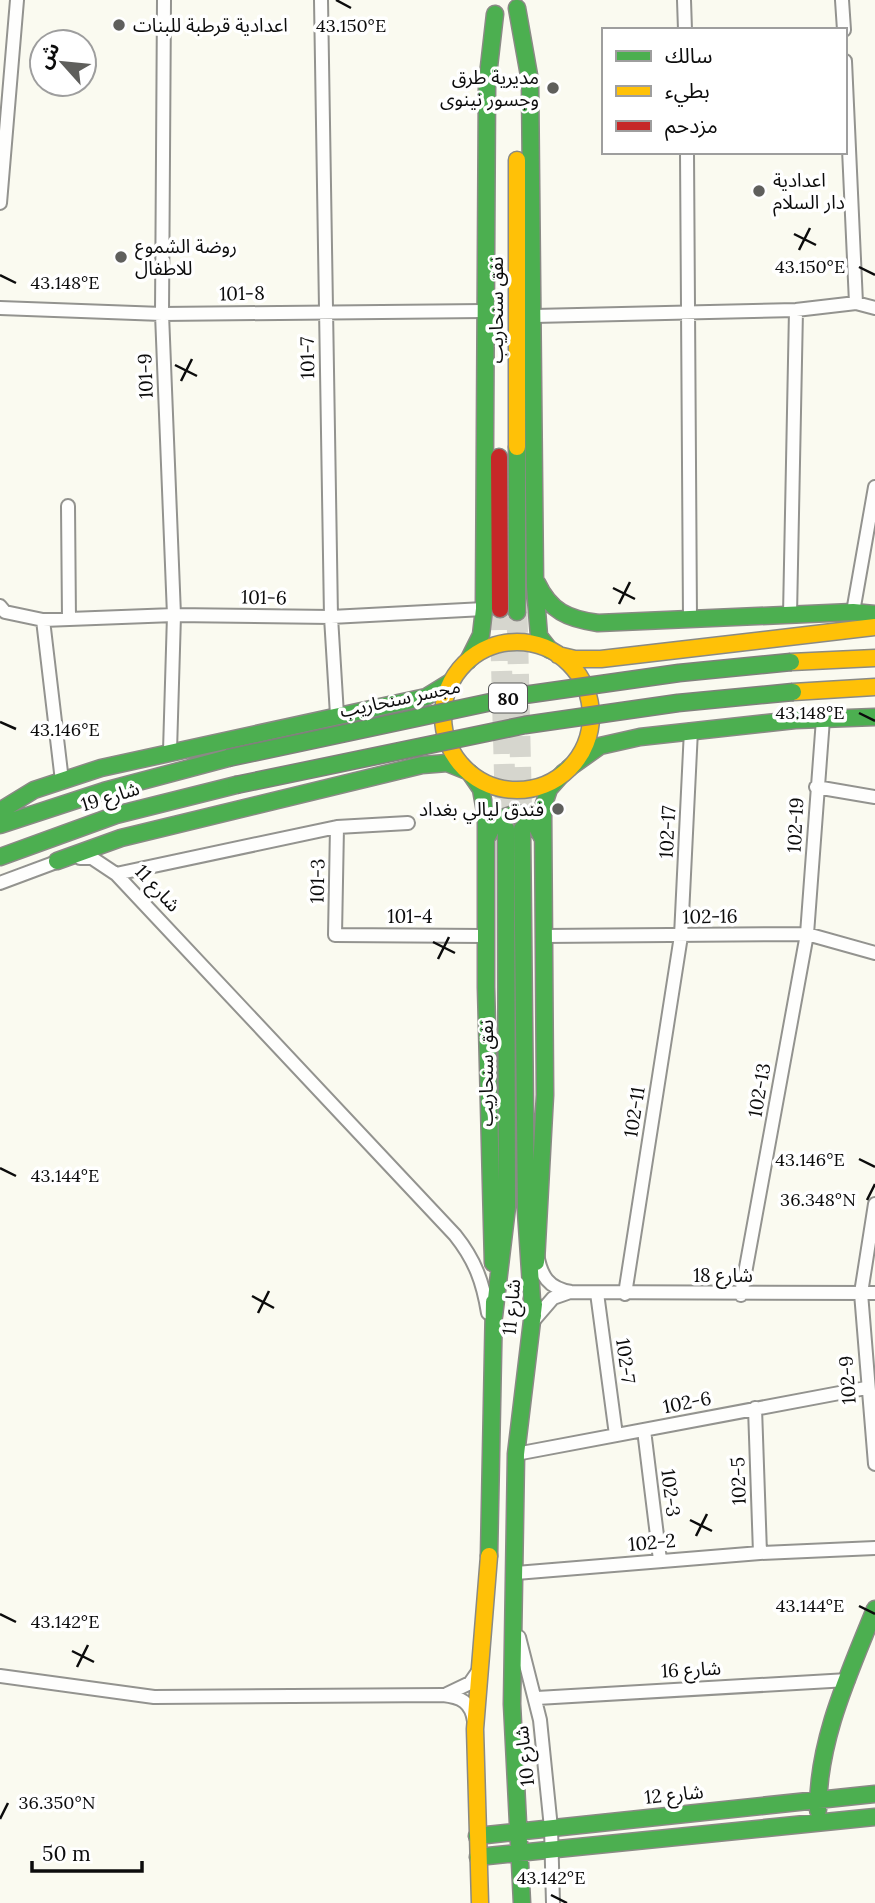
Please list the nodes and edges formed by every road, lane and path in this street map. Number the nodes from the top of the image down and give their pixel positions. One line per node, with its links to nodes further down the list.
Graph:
1 (17, 0): 12 (street)
2 (164, 0): 20 (street, 101-9)
3 (321, 0): 17 (street, 101-7)
4 (684, 0): 8 (street)
5 (842, 0): 9 (street)
6 (517, 4): 21 (main road); 28 (main road, نفق سنحاريب)
7 (495, 7): 18 (main road); 27 (main road, نفق سنحاريب)
8 (685, 28)
9 (844, 28)
10 (847, 105): 13 (street)
11 (687, 154): 19 (street)
12 (0, 203)
13 (856, 303): 15 (street); 16 (street)
14 (0, 308): 20 (street, 101-8)
15 (875, 308)
16 (796, 310): 19 (street); 32 (street)
17 (326, 311): 18 (street, 101-8); 20 (street, 101-8); 33 (street, 101-7)
18 (484, 312): 24 (main road)
19 (690, 313): 21 (street); 35 (street)
20 (162, 314): 31 (street, 101-9)
21 (534, 316): 25 (main road)
22 (875, 487): 29 (street)
23 (68, 506): 34 (street)
24 (484, 582): 25 (main road); 27 (main road)
25 (535, 582): 35 (main road); 38 (main road)
26 (0, 606): 36 (street, 101-6)
27 (492, 609): 33 (street, 101-6); 40 (main road)
28 (517, 612)
29 (853, 612): 30 (main road); 32 (main road)
30 (875, 614)
31 (174, 615): 33 (street, 101-6); 34 (street, 101-6); 47 (street, 101-9)
32 (790, 615): 35 (main road)
33 (331, 617): 43 (street, 101-7)
34 (69, 619): 36 (street, 101-6)
35 (690, 619)
36 (43, 620): 51 (street)
37 (875, 627): 38 (main road)
38 (554, 653): 40 (main road); 49 (main road)
39 (875, 658): 48 (main road, مجسر سنحاريب / 80, bridge)
40 (468, 661): 41 (main road)
41 (452, 681): 43 (main road); 50 (main road)
42 (875, 687): 60 (main road, شارع 19 / 80, bridge)
43 (337, 715): 47 (main road)
44 (875, 717): 45 (main road)
45 (823, 719): 46 (main road); 52 (street, 102-19)
46 (691, 730): 49 (main road); 68 (street, 102-17)
47 (170, 751): 51 (main road)
48 (228, 758): 56 (main road, شارع 19 / 80)
49 (566, 770): 50 (main road); 58 (main road, شارع 11)
50 (469, 772): 59 (main road, شارع 11); 61 (main road)
51 (62, 781): 54 (main road)
52 (816, 787): 53 (street); 64 (street, 102-19)
53 (875, 797)
54 (0, 811)
55 (408, 823): 57 (street)
56 (0, 825)
57 (337, 827): 62 (street); 65 (street, 101-3)
58 (542, 837): 59 (main road); 67 (main road, شارع 11)
59 (486, 842): 66 (main road, شارع 11)
60 (0, 858)
61 (57, 861): 62 (street, شارع 11); 63 (street, شارع 11)
62 (116, 874): 80 (street, شارع 11)
63 (0, 883)
64 (807, 934): 68 (street, 102-16); 69 (street, 102-16); 77 (street, 102-13)
65 (335, 935): 66 (street, 101-4)
66 (485, 936): 78 (main road, شارع 11)
67 (543, 936): 68 (street, 102-16); 71 (main road, شارع 11)
68 (681, 936): 74 (street, 102-11)
69 (875, 953)
70 (875, 1205): 75 (street, 102-9)
71 (537, 1254): 72 (street); 79 (main road, شارع 11)
72 (571, 1292): 73 (street, شارع 18); 79 (street)
73 (597, 1293): 74 (street, شارع 18); 84 (street, 102-7)
74 (625, 1293): 77 (street, شارع 18)
75 (861, 1293): 76 (street, شارع 18); 77 (street, شارع 18); 81 (street, 102-9)
76 (875, 1293)
77 (741, 1295)
78 (494, 1316): 79 (main road, نفق سنحاريب); 80 (main road, شارع 11)
79 (532, 1322): 85 (main road, شارع 11)
80 (492, 1354): 93 (main road, شارع 11)
81 (866, 1388): 82 (street, 102-6); 86 (street, 102-9)
82 (755, 1408): 83 (street, 102-6); 88 (street, 102-5)
83 (644, 1430): 84 (street, 102-6); 89 (street, 102-3)
84 (617, 1435): 85 (street, 102-6)
85 (516, 1454): 90 (main road, شارع 11)
86 (875, 1464)
87 (875, 1548): 88 (street, 102-2)
88 (760, 1553): 89 (street, 102-2)
89 (660, 1560): 90 (street, 102-2)
90 (516, 1573): 91 (main road, شارع 11)
91 (515, 1609): 97 (street, شارع 10); 104 (main road, شارع 11)
92 (875, 1609): 95 (main road)
93 (483, 1660): 96 (street); 98 (main road, شارع 11)
94 (0, 1676): 96 (street)
95 (848, 1680): 97 (street, شارع 16); 100 (main road)
96 (443, 1695): 98 (street)
97 (537, 1698): 103 (street, شارع 10)
98 (475, 1729): 105 (main road, شارع 11)
99 (875, 1794): 100 (main road, شارع 12)
100 (817, 1800): 102 (main road); 103 (main road, شارع 12)
101 (875, 1817): 102 (main road)
102 (819, 1824): 106 (main road)
103 (551, 1828): 104 (main road, شارع 12); 106 (street, شارع 10)
104 (519, 1831): 105 (main road, شارع 12); 107 (main road, شارع 11)
105 (477, 1836): 108 (main road, شارع 11)
106 (552, 1850): 107 (main road); 111 (street, شارع 10)
107 (520, 1853): 108 (main road); 110 (main road, شارع 11)
108 (478, 1857): 109 (main road, شارع 11)
109 (480, 1903)
110 (522, 1903)
111 (553, 1903)

